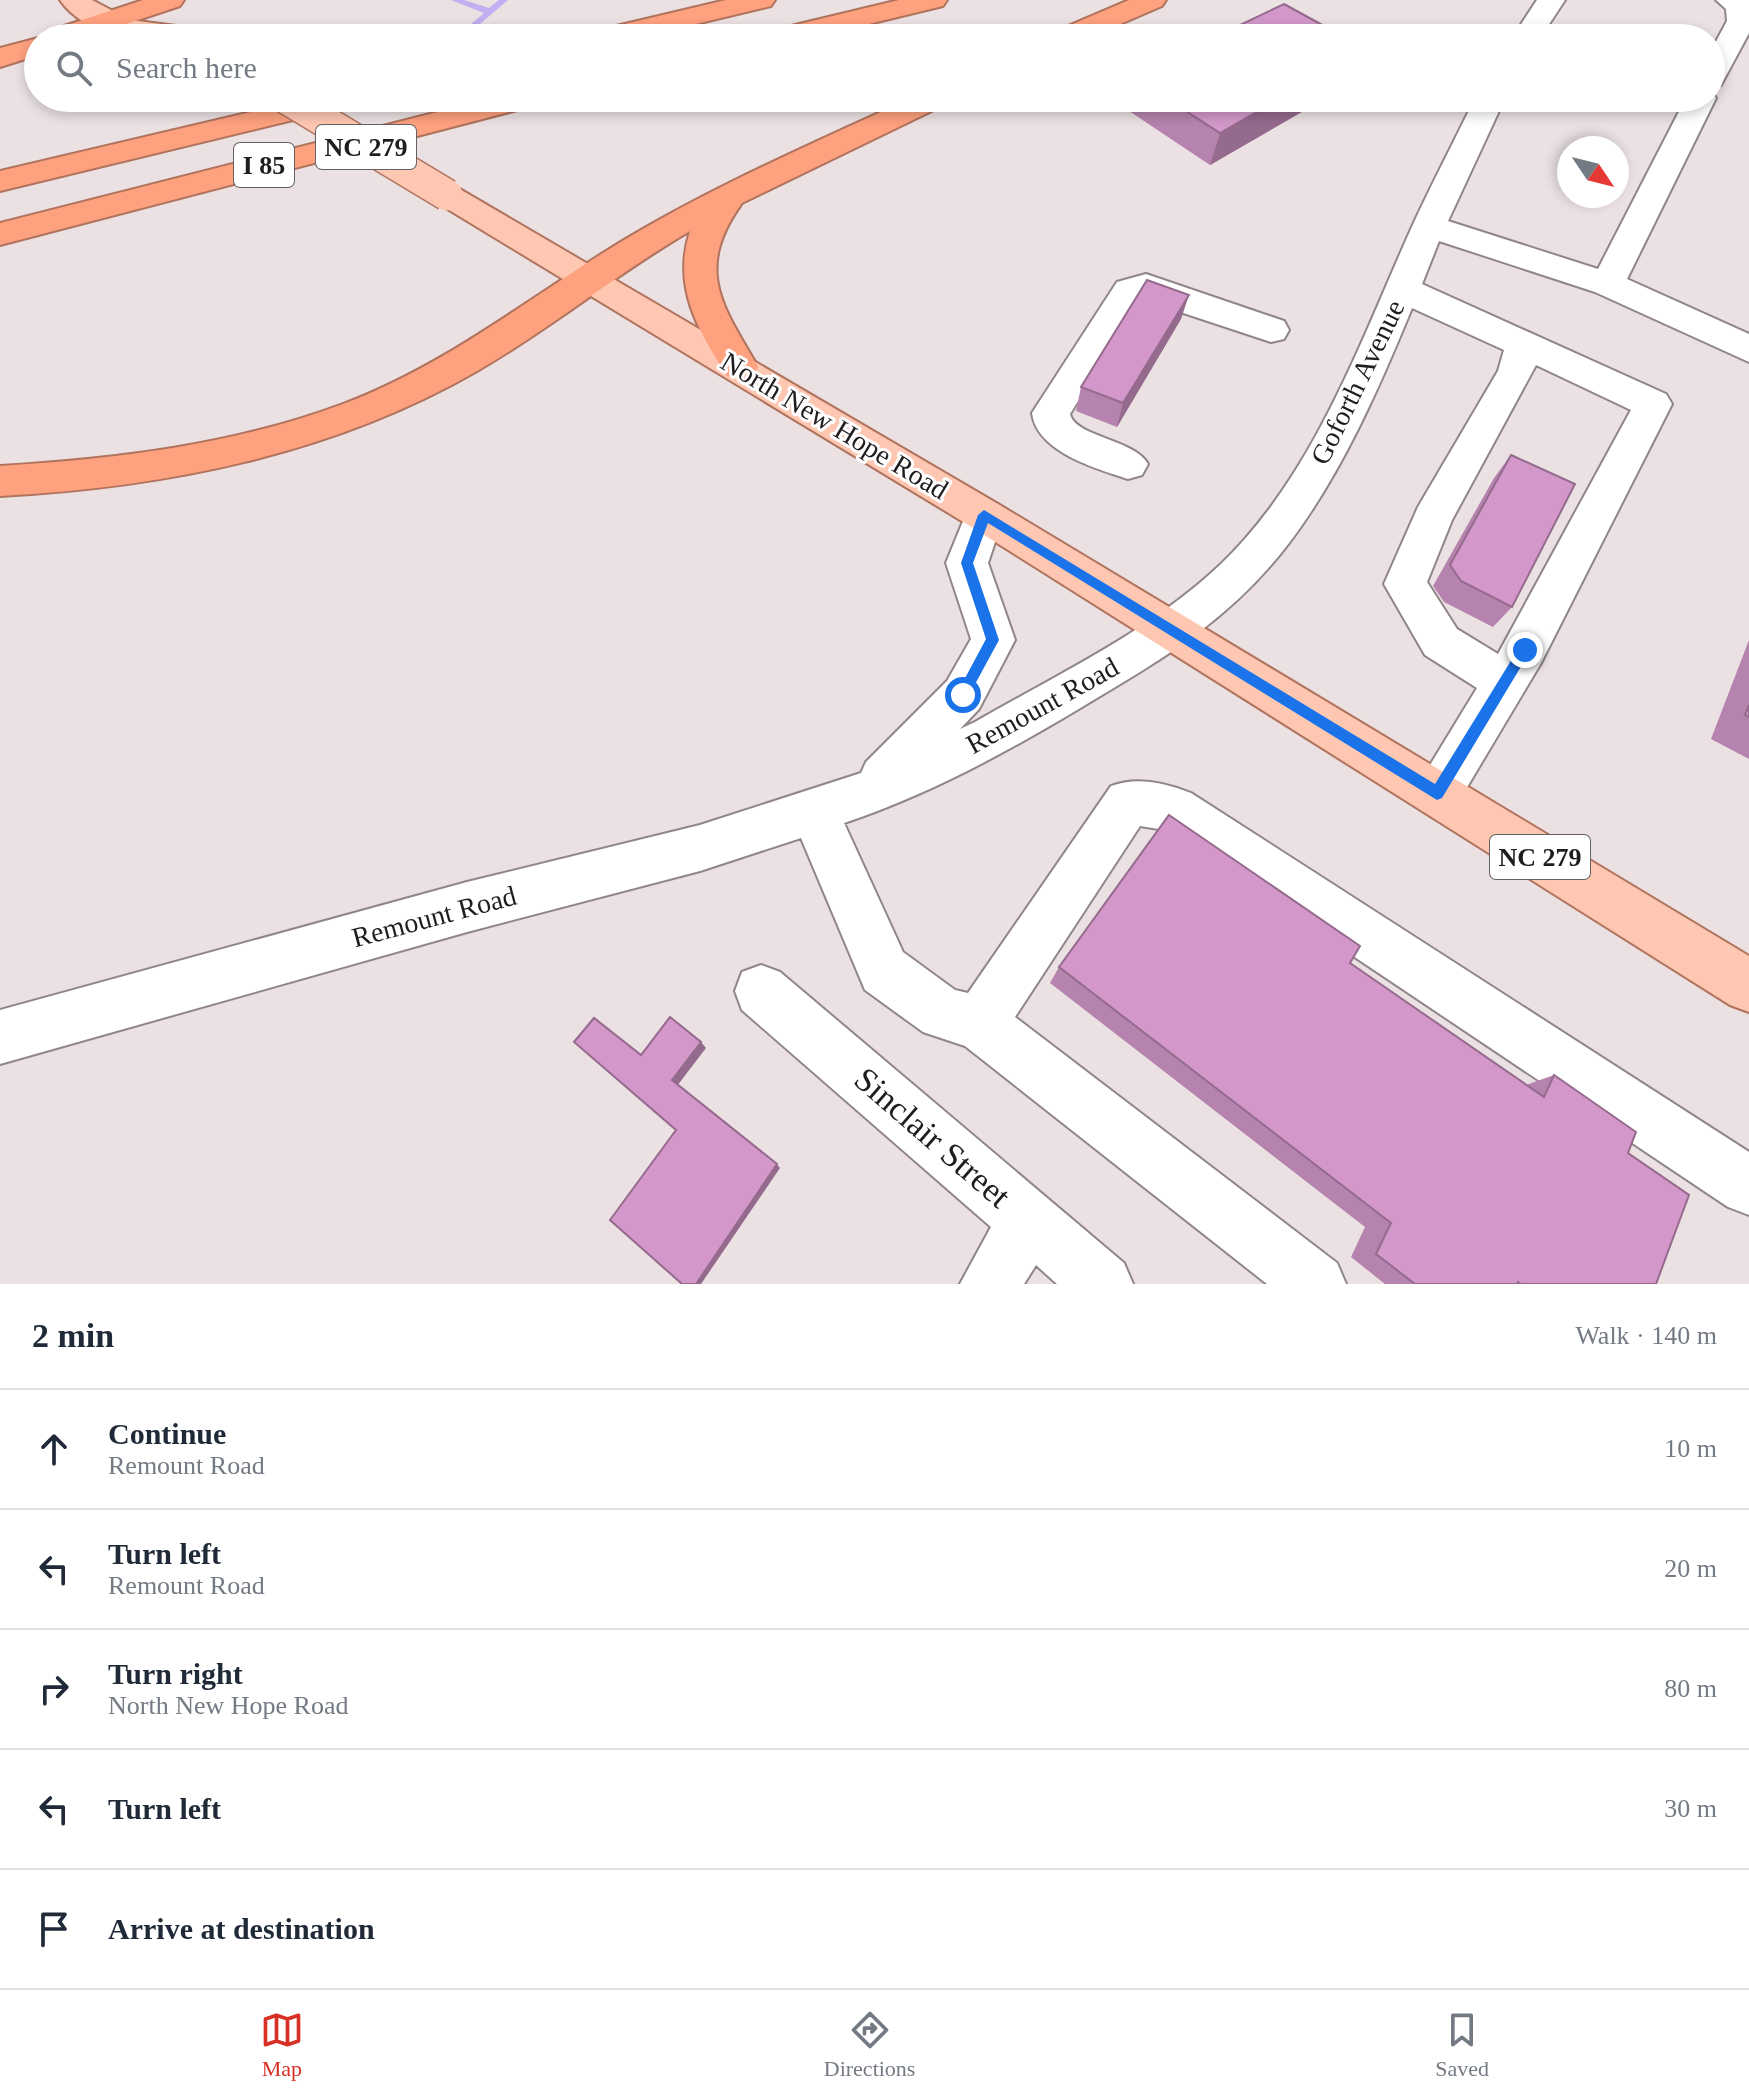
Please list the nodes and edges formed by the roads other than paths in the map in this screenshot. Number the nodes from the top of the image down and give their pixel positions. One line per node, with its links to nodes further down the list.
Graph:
1 (74, 0): 8 (main road)
2 (170, 0): 8 (highway); 11 (main road)
3 (761, 0): 12 (highway)
4 (933, 0): 13 (highway)
5 (1152, 0): 14 (highway)
6 (1551, 0): 15 (street)
7 (1740, 4): 17 (street)
8 (107, 20): 9 (highway); 10 (main road)
9 (96, 24)
10 (117, 24)
11 (181, 24)
12 (660, 24)
13 (834, 24)
14 (1096, 24)
15 (1535, 24)
16 (24, 50): 18 (highway)
17 (1725, 52)
18 (0, 58)
19 (289, 112): 25 (highway, I 85)
20 (309, 112): 29 (main road, North New Hope Road / NC 279, bridge)
21 (475, 112): 28 (highway, I 85)
22 (906, 112): 26 (highway)
23 (1483, 112): 27 (street, Goforth Avenue)
24 (1694, 112): 30 (street)
25 (0, 181)
26 (729, 198): 29 (highway); 35 (highway)
27 (1429, 226): 30 (street); 31 (street, Goforth Avenue)
28 (0, 234)
29 (588, 282): 35 (main road, North New Hope Road / NC 279); 37 (highway)
30 (1607, 284): 34 (street)
31 (1402, 289): 33 (street); 39 (street, Goforth Avenue)
32 (1271, 330): 36 (street)
33 (1524, 344): 40 (street); 40 (street)
34 (1749, 349)
35 (740, 367): 38 (main road, North New Hope Road / NC 279)
36 (1128, 464)
37 (0, 481)
38 (984, 515): 39 (main road, North New Hope Road / NC 279); 42 (street, Remount Road)
39 (1172, 631): 41 (main road, North New Hope Road / NC 279); 42 (street, Remount Road)
40 (1515, 666): 41 (street)
41 (1437, 793): 44 (main road, North New Hope Road / NC 279)
42 (866, 794): 43 (street, Remount Road)
43 (814, 811): 46 (street); 47 (street, Remount Road)
44 (1749, 986)
45 (761, 991): 49 (street, Sinclair Street)
46 (979, 1023): 48 (street); 52 (street)
47 (0, 1037)
48 (1749, 1186)
49 (1030, 1220): 50 (street); 51 (street, Sinclair Street)
50 (990, 1284)
51 (1103, 1284)
52 (1316, 1284)

